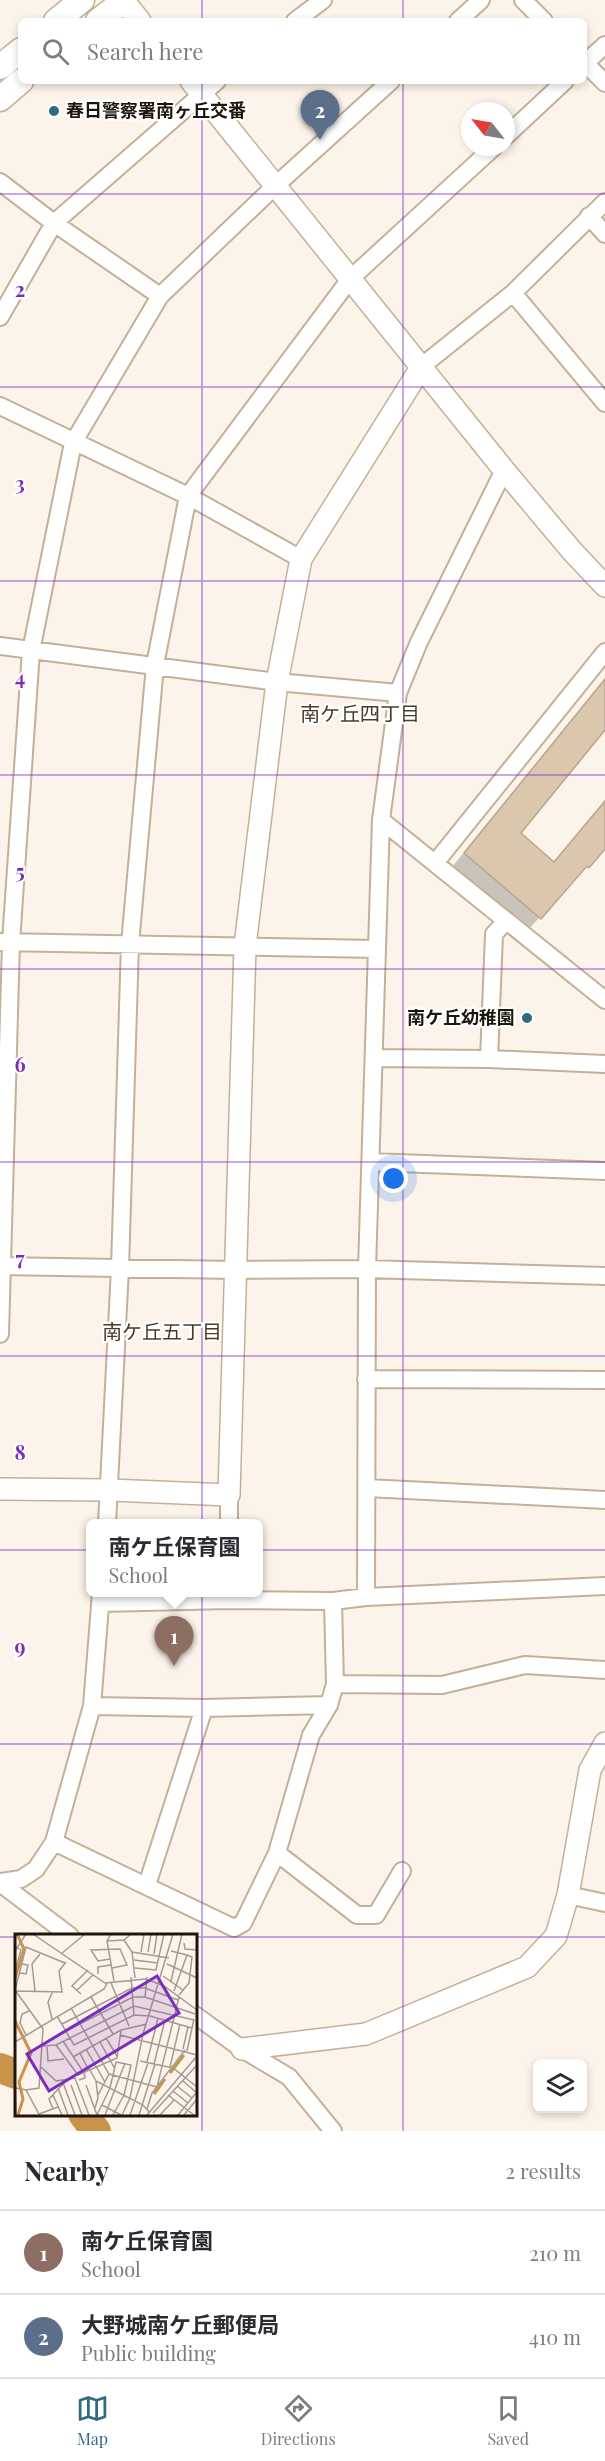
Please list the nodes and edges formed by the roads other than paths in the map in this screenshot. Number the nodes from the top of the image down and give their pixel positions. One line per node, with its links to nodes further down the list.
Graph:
1 (82, 0): 6 (main road)
2 (124, 0): 7 (main road); 8 (street)
3 (323, 0): 9 (street)
4 (481, 0): 10 (street)
5 (523, 0): 11 (street)
6 (60, 18)
7 (102, 18)
8 (138, 18)
9 (299, 18)
10 (461, 18)
11 (541, 18)
12 (605, 45): 14 (street)
13 (18, 52): 16 (main road)
14 (587, 60)
15 (587, 66): 17 (street)
16 (0, 67)
17 (605, 83)
18 (18, 84): 22 (main road)
19 (389, 84): 26 (street)
20 (563, 84): 23 (street)
21 (203, 85): 26 (street); 29 (street)
22 (0, 99)
23 (515, 128)
24 (484, 156): 31 (street)
25 (0, 182): 29 (street)
26 (275, 186): 31 (street); 33 (street)
27 (605, 202): 28 (street)
28 (589, 216): 30 (street); 32 (street)
29 (54, 223): 33 (street); 34 (street)
30 (605, 234)
31 (350, 279): 35 (street); 40 (street)
32 (513, 293): 35 (street); 36 (street)
33 (160, 296): 38 (street)
34 (0, 317)
35 (422, 366): 39 (street); 41 (street)
36 (605, 403)
37 (0, 406): 38 (street)
38 (73, 443): 40 (street); 44 (street)
39 (504, 470): 42 (street); 48 (street)
40 (188, 496): 41 (street); 46 (street)
41 (301, 559): 47 (street)
42 (605, 586)
43 (0, 646): 44 (street)
44 (31, 651): 46 (street); 52 (street)
45 (605, 652): 50 (street)
46 (155, 665): 47 (street); 53 (street)
47 (277, 682): 48 (street); 54 (street)
48 (398, 693): 49 (street)
49 (381, 820): 50 (street); 55 (street)
50 (435, 863): 51 (street)
51 (506, 921): 56 (street); 58 (street)
52 (5, 942): 53 (street); 62 (street)
53 (130, 944): 54 (street); 63 (street)
54 (244, 946): 55 (street); 65 (street)
55 (377, 949): 57 (street)
56 (605, 1000)
57 (374, 1058): 58 (street); 60 (street)
58 (489, 1059): 59 (street)
59 (605, 1064)
60 (371, 1162): 61 (street); 64 (street)
61 (605, 1171)
62 (1, 1266): 63 (street); 67 (street)
63 (120, 1268): 65 (street); 72 (street)
64 (367, 1269): 65 (street); 66 (street); 68 (street)
65 (235, 1270): 73 (street)
66 (605, 1276)
67 (0, 1334)
68 (366, 1379): 69 (street); 70 (street)
69 (605, 1380)
70 (367, 1488): 74 (street); 80 (street)
71 (0, 1489): 72 (street)
72 (110, 1490): 73 (street); 75 (street)
73 (229, 1495): 76 (street)
74 (605, 1500)
75 (107, 1519)
76 (229, 1519)
77 (605, 1586): 80 (street)
78 (166, 1597): 81 (street)
79 (251, 1597): 82 (street)
80 (366, 1597): 82 (street)
81 (101, 1598): 86 (street)
82 (333, 1601): 84 (street)
83 (605, 1670): 84 (street)
84 (334, 1684): 85 (street)
85 (329, 1705): 87 (street); 90 (street)
86 (92, 1706): 87 (street); 89 (street)
87 (204, 1708): 93 (street)
88 (605, 1743): 94 (street)
89 (54, 1842): 92 (street); 93 (street)
90 (277, 1853): 91 (street); 93 (street)
91 (402, 1871)
92 (0, 1883): 96 (street)
93 (147, 1885)
94 (568, 1895): 95 (street); 98 (street)
95 (605, 1903)
96 (67, 1934)
97 (196, 2016): 98 (street)
98 (242, 2049): 99 (street)
99 (333, 2131)

